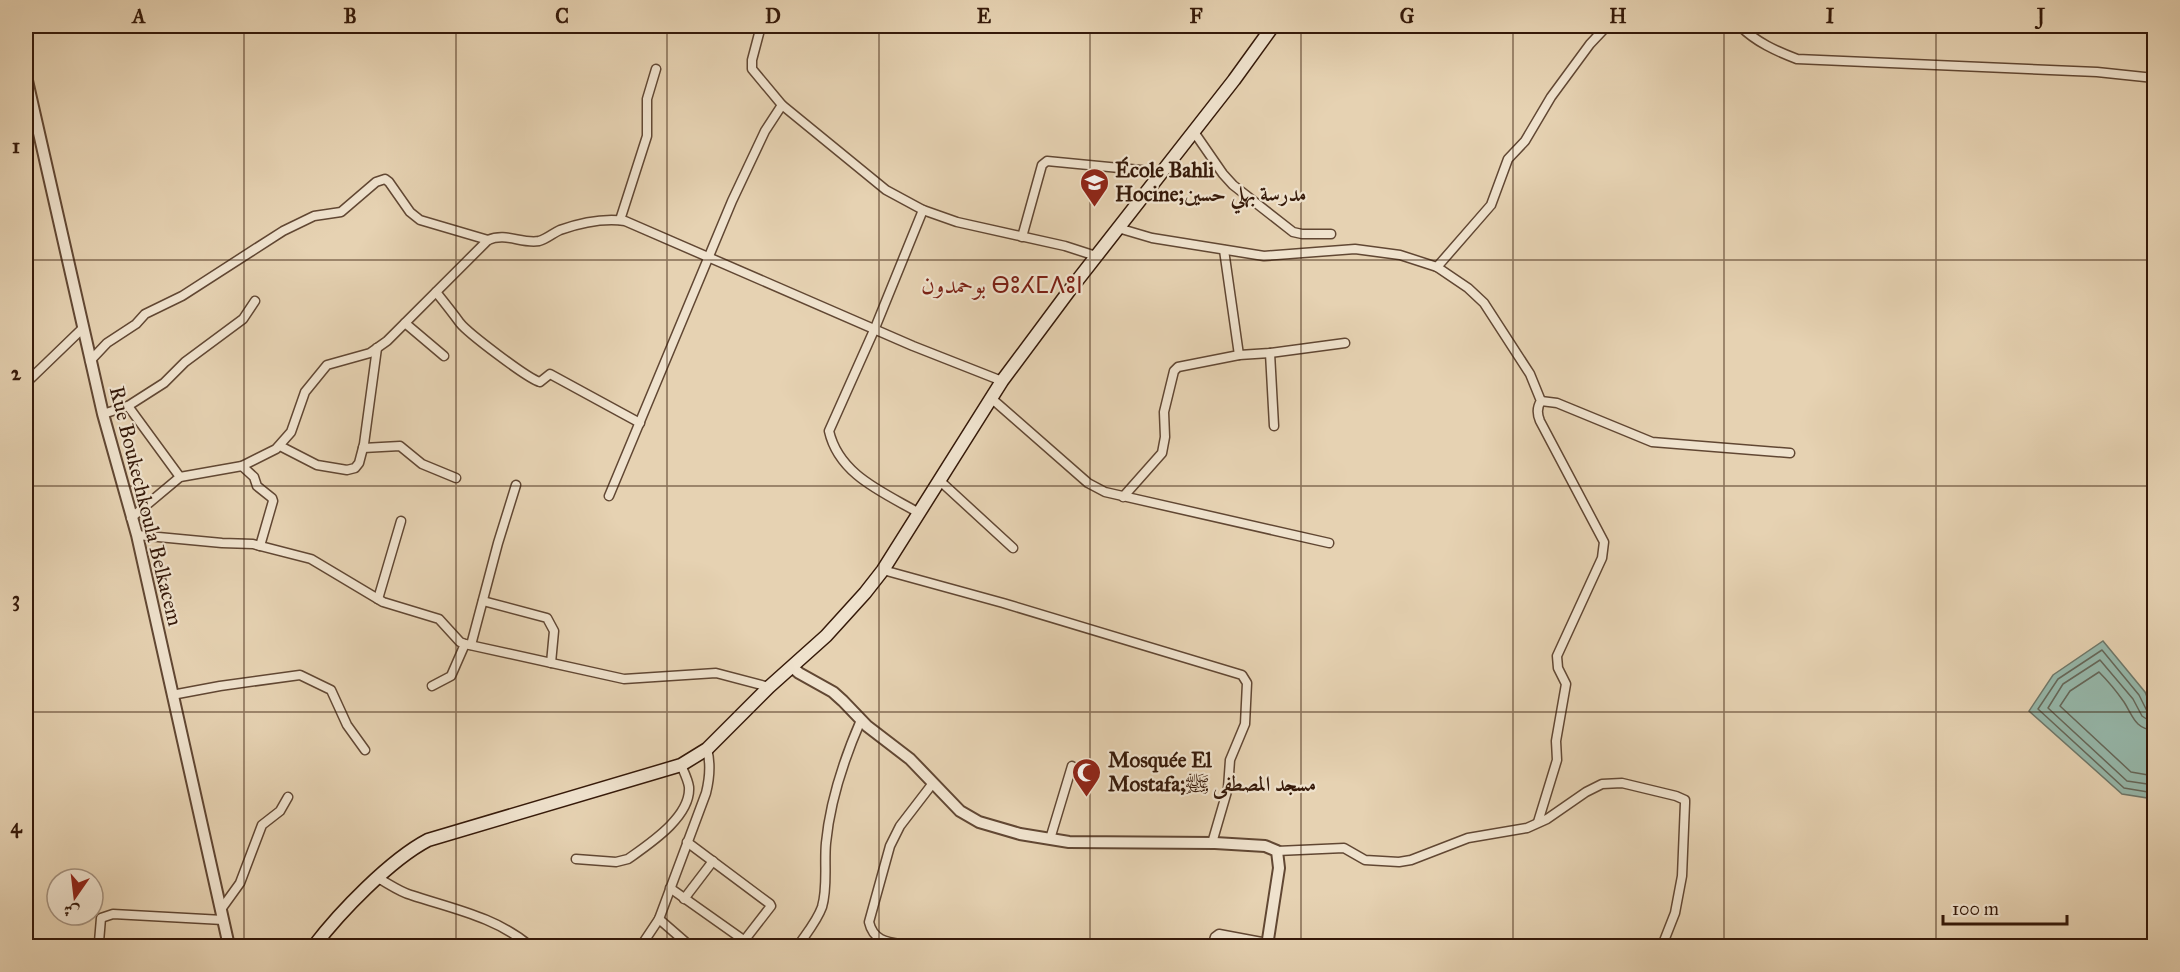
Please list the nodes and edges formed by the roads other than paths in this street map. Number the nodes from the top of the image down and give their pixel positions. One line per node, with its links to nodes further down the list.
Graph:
1 (761, 26): 8 (street)
2 (1273, 26): 9 (main road)
3 (1607, 26): 20 (street)
4 (1740, 26): 7 (street)
5 (656, 69): 12 (street)
6 (26, 76): 24 (street, Rue Boukechkoula Belkacem)
7 (2154, 78)
8 (782, 105): 11 (street); 19 (street)
9 (1194, 132): 10 (main road); 14 (street)
10 (1161, 172): 13 (main road); 15 (street)
11 (923, 210): 15 (street); 25 (street)
12 (620, 220): 16 (street); 19 (street)
13 (1118, 228): 17 (street); 18 (main road)
14 (1331, 234)
15 (1022, 237): 18 (street)
16 (488, 240): 21 (street); 31 (street)
17 (1224, 250): 20 (street); 29 (street)
18 (1096, 256): 32 (main road)
19 (708, 257): 25 (street); 38 (street)
20 (1437, 267): 35 (street)
21 (436, 292): 23 (street); 38 (street)
22 (255, 301): 36 (street)
23 (405, 323): 27 (street); 30 (street)
24 (83, 327): 31 (street, Rue Boukechkoula Belkacem); 33 (street)
25 (875, 328): 32 (street); 50 (street)
26 (1345, 343): 28 (street)
27 (377, 348): 40 (street); 41 (street)
28 (1270, 354): 29 (street); 39 (street)
29 (1239, 355): 49 (street)
30 (444, 356)
31 (90, 361): 37 (street, Rue Boukechkoula Belkacem)
32 (1002, 381): 34 (main road)
33 (26, 383)
34 (991, 398): 46 (main road); 49 (street)
35 (1541, 400): 42 (street); 73 (street)
36 (128, 406): 37 (street); 44 (street)
37 (103, 414): 51 (street, Rue Boukechkoula Belkacem)
38 (640, 423): 48 (street)
39 (1274, 426)
40 (280, 446): 41 (street); 43 (street)
41 (363, 448): 45 (street)
42 (1790, 453)
43 (242, 466): 44 (street); 55 (street)
44 (180, 477): 51 (street)
45 (456, 478)
46 (939, 480): 50 (main road); 56 (street)
47 (516, 485): 59 (street)
48 (609, 496)
49 (1123, 497): 54 (street)
50 (919, 513): 57 (main road)
51 (131, 518): 53 (street, Rue Boukechkoula Belkacem)
52 (401, 521): 58 (street)
53 (137, 535): 55 (street); 65 (street, Rue Boukechkoula Belkacem)
54 (1329, 543)
55 (260, 546): 58 (street)
56 (1013, 548)
57 (883, 570): 62 (main road); 76 (street)
58 (378, 599): 60 (street)
59 (483, 601): 60 (street); 61 (street)
60 (468, 644): 61 (street); 63 (street)
61 (551, 663): 64 (street)
62 (792, 667): 64 (main road); 66 (street)
63 (432, 686)
64 (769, 687): 67 (main road)
65 (172, 695): 68 (street); 83 (street, Rue Boukechkoula Belkacem)
66 (861, 720): 71 (street); 94 (street)
67 (707, 749): 69 (main road); 75 (street)
68 (365, 750)
69 (681, 765): 78 (street); 80 (main road)
70 (1072, 766): 74 (street)
71 (933, 783): 74 (street); 95 (street)
72 (288, 797): 83 (street)
73 (1538, 822): 77 (street); 97 (street)
74 (1050, 839): 76 (street)
75 (687, 842): 79 (street); 81 (street)
76 (1212, 843): 77 (street)
77 (1277, 851): 88 (street)
78 (576, 859)
79 (712, 861): 82 (street); 87 (street)
80 (378, 878): 90 (main road); 91 (street)
81 (670, 888): 82 (street); 84 (street)
82 (684, 898): 87 (street)
83 (222, 908): 85 (street, Rue Boukechkoula Belkacem)
84 (658, 919): 92 (street); 93 (street)
85 (223, 920): 86 (street); 89 (street, Rue Boukechkoula Belkacem)
86 (99, 942)
87 (746, 945)
88 (1267, 945): 96 (street)
89 (230, 946)
90 (314, 946)
91 (530, 946)
92 (641, 946)
93 (690, 946)
94 (798, 946)
95 (912, 946)
96 (1212, 946)
97 (1662, 946)

